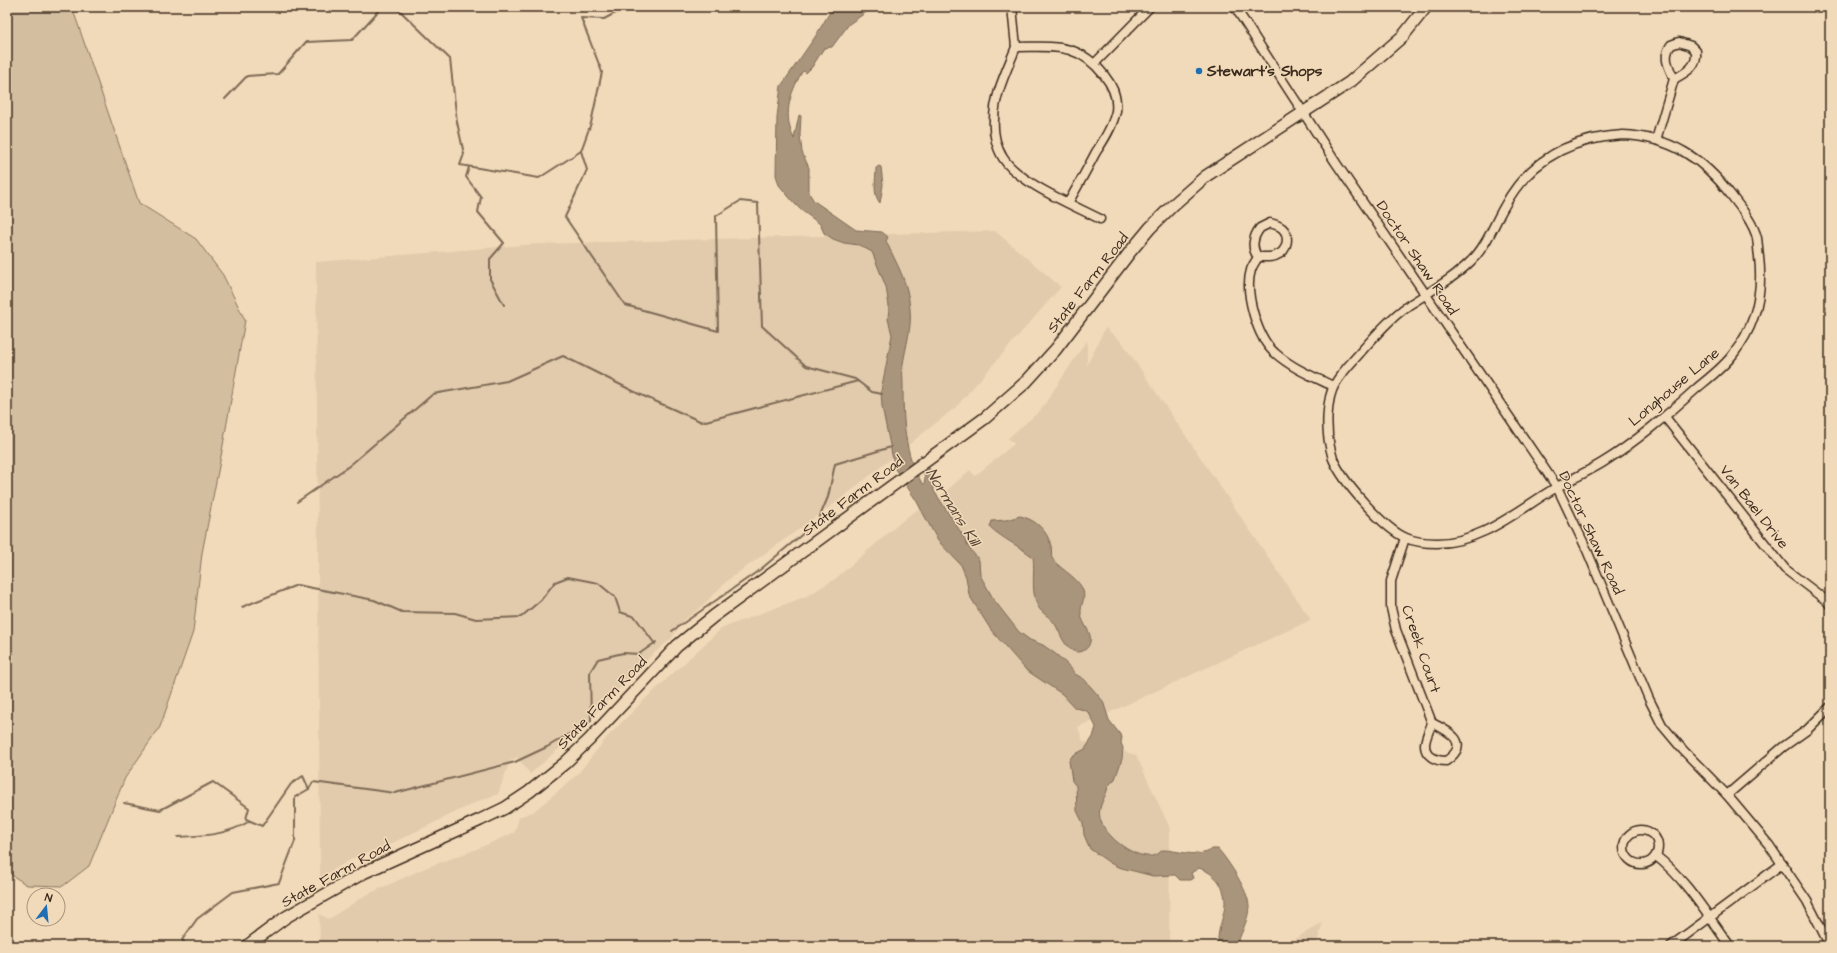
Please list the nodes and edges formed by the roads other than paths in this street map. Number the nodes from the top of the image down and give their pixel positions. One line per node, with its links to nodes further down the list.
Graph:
1 (1012, 7): 5 (street)
2 (1150, 7): 6 (street)
3 (1235, 7): 8 (street, Doctor Shaw Road)
4 (1426, 7): 8 (main road, State Farm Road)
5 (1016, 47): 6 (street); 10 (street)
6 (1094, 63): 10 (street)
7 (1674, 78): 7 (street); 9 (street)
8 (1303, 113): 13 (street, Doctor Shaw Road); 26 (main road, State Farm Road)
9 (1656, 140): 13 (street, Longhouse Lane); 15 (street, Longhouse Lane)
10 (1068, 202): 11 (street)
11 (1100, 219)
12 (1258, 257): 12 (street); 14 (street)
13 (1426, 295): 14 (street, Longhouse Lane); 16 (street, Doctor Shaw Road)
14 (1333, 386): 17 (street)
15 (1665, 417): 16 (street, Longhouse Lane); 18 (street, Van Bael Drive)
16 (1557, 487): 17 (street, Longhouse Lane); 21 (street, Doctor Shaw Road)
17 (1405, 538): 20 (street, Creek Court)
18 (1830, 605)
19 (1830, 707): 21 (street)
20 (1432, 723): 20 (street)
21 (1727, 795): 23 (street, Doctor Shaw Road)
22 (1656, 856): 22 (street); 24 (street)
23 (1782, 864): 24 (street); 25 (street, Doctor Shaw Road)
24 (1709, 918): 27 (street); 28 (street)
25 (1828, 935): 29 (street, Doctor Shaw Road)
26 (247, 946)
27 (1671, 946)
28 (1730, 946)
29 (1830, 946)

